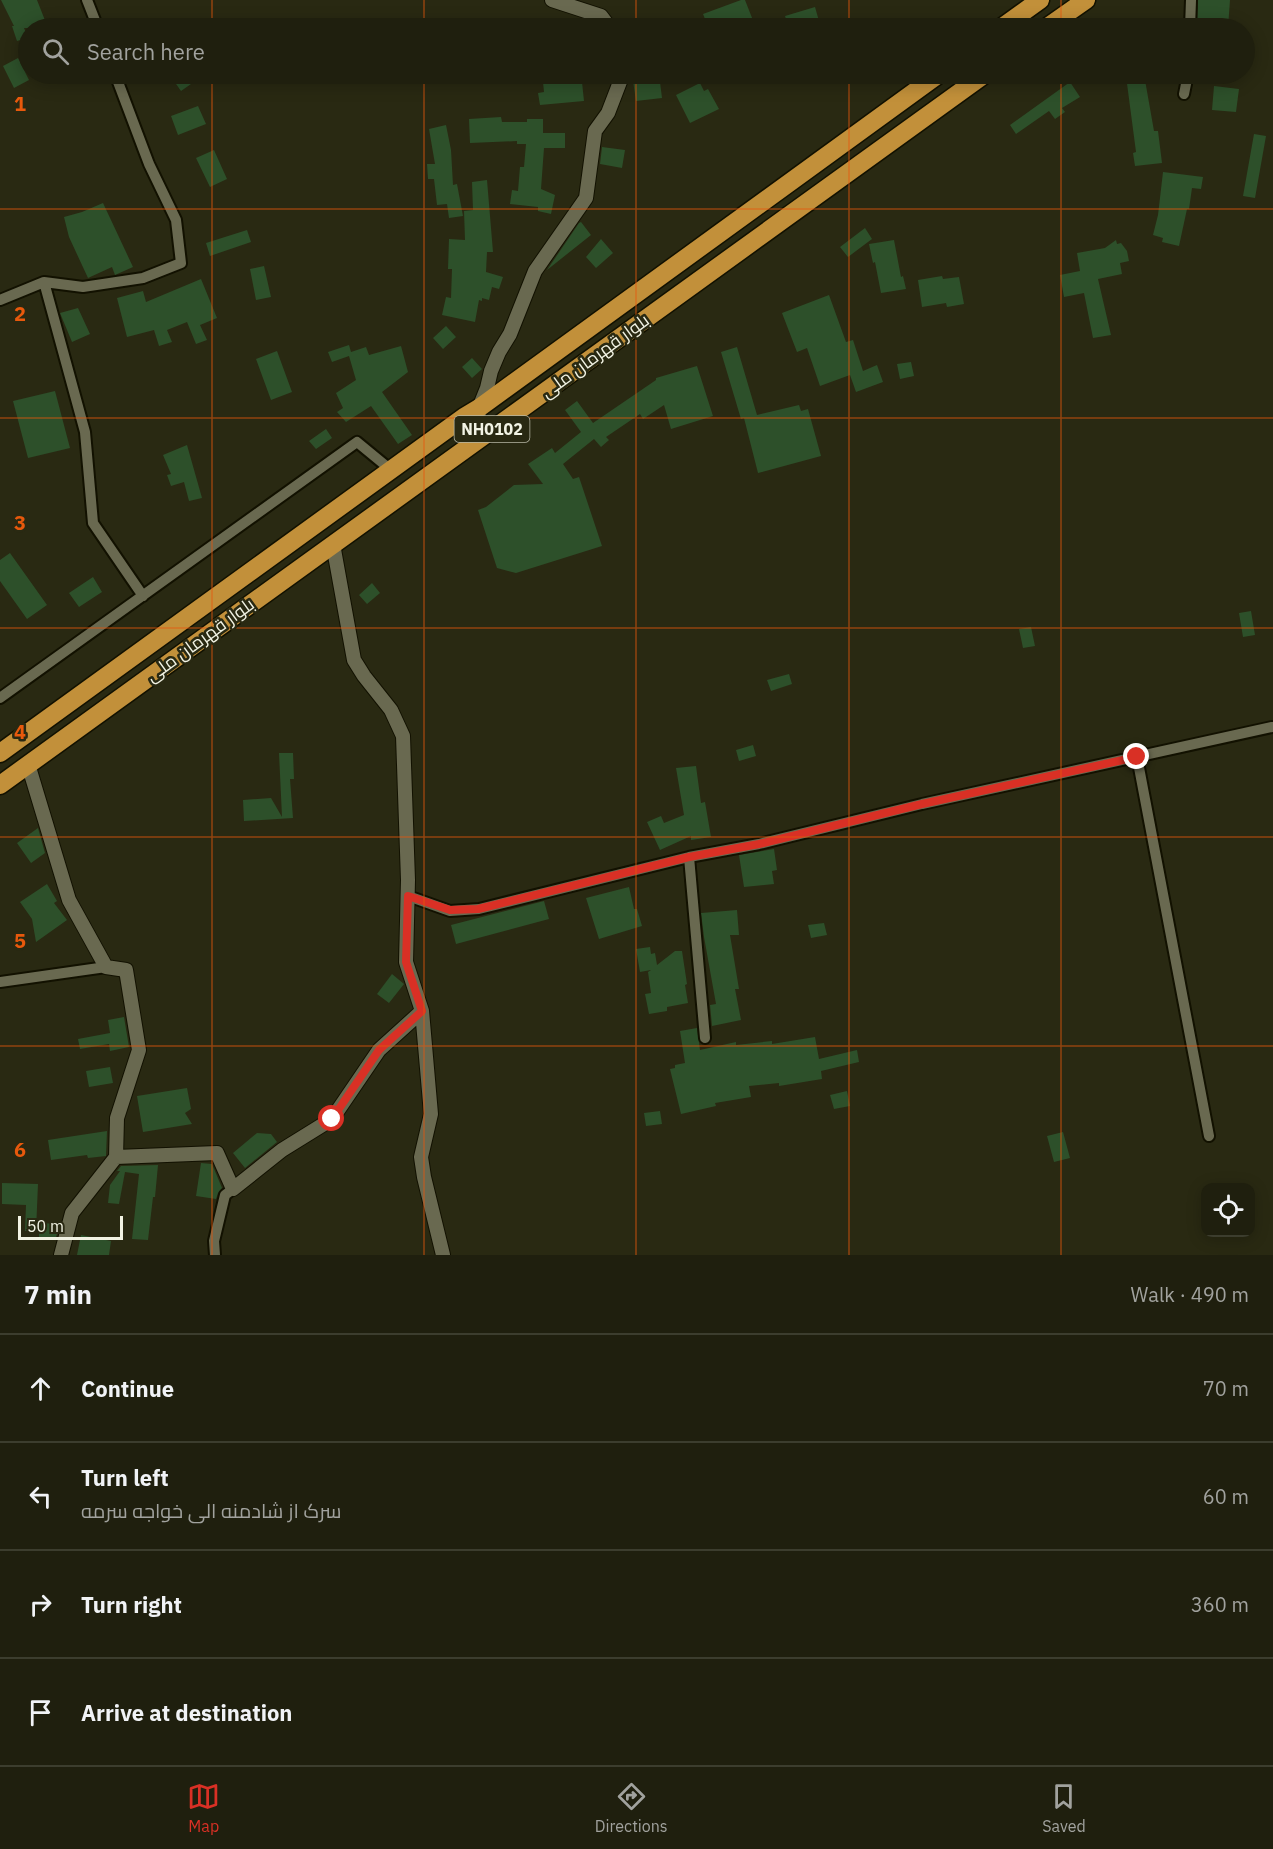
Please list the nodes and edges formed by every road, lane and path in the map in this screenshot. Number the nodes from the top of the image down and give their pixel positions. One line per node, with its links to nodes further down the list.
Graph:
1 (87, 0): 6 (street)
2 (552, 0): 7 (street)
3 (1040, 0): 8 (highway)
4 (1086, 0): 9 (highway)
5 (1191, 0): 10 (street)
6 (94, 18)
7 (602, 18)
8 (1015, 18)
9 (1061, 18)
10 (1190, 18)
11 (119, 84): 17 (street)
12 (619, 84): 19 (street)
13 (925, 84): 19 (highway, بلوار قهرمان ملی / NH0102)
14 (970, 84): 20 (highway, بلوار قهرمان ملی / NH0102)
15 (1186, 84): 16 (street)
16 (1184, 94)
17 (44, 282): 18 (street); 23 (street)
18 (0, 300)
19 (479, 408): 20 (street); 21 (highway, بلوار قهرمان ملی / NH0102)
20 (477, 440): 22 (highway, بلوار قهرمان ملی / NH0102)
21 (391, 470): 23 (street); 26 (highway, بلوار قهرمان ملی / NH0102)
22 (333, 544): 28 (highway, بلوار قهرمان ملی / NH0102); 31 (street)
23 (143, 596): 24 (street)
24 (0, 698)
25 (1272, 727): 27 (street)
26 (0, 753)
27 (1137, 757): 30 (street); 36 (street)
28 (28, 765): 29 (highway, بلوار قهرمان ملی / NH0102); 32 (street)
29 (0, 785)
30 (689, 857): 31 (street); 35 (street)
31 (408, 896): 34 (street)
32 (106, 967): 33 (street); 37 (street)
33 (0, 982)
34 (422, 1011): 38 (street); 41 (street)
35 (705, 1038)
36 (1209, 1136)
37 (116, 1157): 38 (street); 39 (street)
38 (233, 1189): 40 (street)
39 (61, 1255)
40 (215, 1255)
41 (443, 1255)

